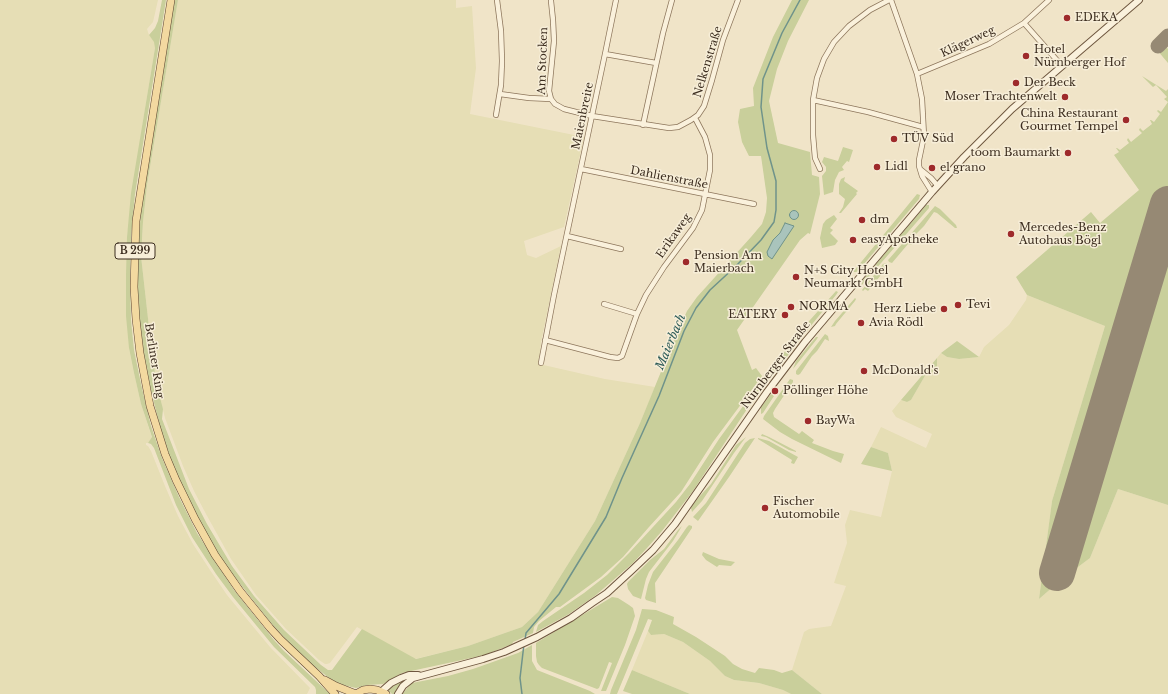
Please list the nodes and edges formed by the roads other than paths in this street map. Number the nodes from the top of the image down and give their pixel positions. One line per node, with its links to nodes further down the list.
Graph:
1 (171, 0): 37 (main road, Berliner Ring / B 299)
2 (497, 0): 15 (street)
3 (616, 0): 11 (street, Maienbreite)
4 (672, 0): 12 (street)
5 (738, 0): 20 (street, Nelkenstraße)
6 (890, 0): 14 (street); 17 (street)
7 (1049, 0): 10 (street, Klägerweg)
8 (1139, 0): 13 (main road, Nürnberger Straße)
9 (551, 1): 16 (street, Am Stocken)
10 (1024, 23): 13 (street); 14 (street, Klägerweg)
11 (605, 54): 12 (street); 19 (street, Maienbreite)
12 (656, 63): 21 (street)
13 (1062, 66): 26 (main road, Nürnberger Straße)
14 (917, 74): 22 (street)
15 (500, 94): 16 (street); 18 (street)
16 (550, 99): 19 (street, Am Stocken)
17 (813, 100): 22 (street); 24 (street)
18 (496, 115)
19 (592, 116): 21 (street); 23 (street, Maienbreite)
20 (695, 118): 21 (street); 28 (street, Erikaweg)
21 (643, 124)
22 (923, 127): 25 (street)
23 (581, 169): 28 (street, Dahlienstraße); 30 (street, Maienbreite)
24 (820, 169)
25 (920, 170): 26 (street); 27 (street)
26 (937, 185): 27 (main road, Nürnberger Straße)
27 (932, 192): 36 (main road, Nürnberger Straße)
28 (705, 194): 29 (street, Dahlienstraße); 33 (street, Erikaweg)
29 (754, 204)
30 (567, 236): 31 (street); 34 (street, Maienbreite)
31 (621, 249)
32 (604, 304): 33 (street)
33 (637, 314): 34 (street, Erikaweg)
34 (545, 340): 35 (street, Maienbreite)
35 (541, 363)
36 (419, 675): 38 (main road, Nürnberger Straße); 41 (main road, Nürnberger Straße)
37 (319, 676): 39 (main road, Berliner Ring / B 299); 40 (main road, Berliner Ring / B 299)
38 (384, 693): 40 (main road, Berliner Ring)
39 (335, 694)
40 (356, 694)
41 (398, 694)

